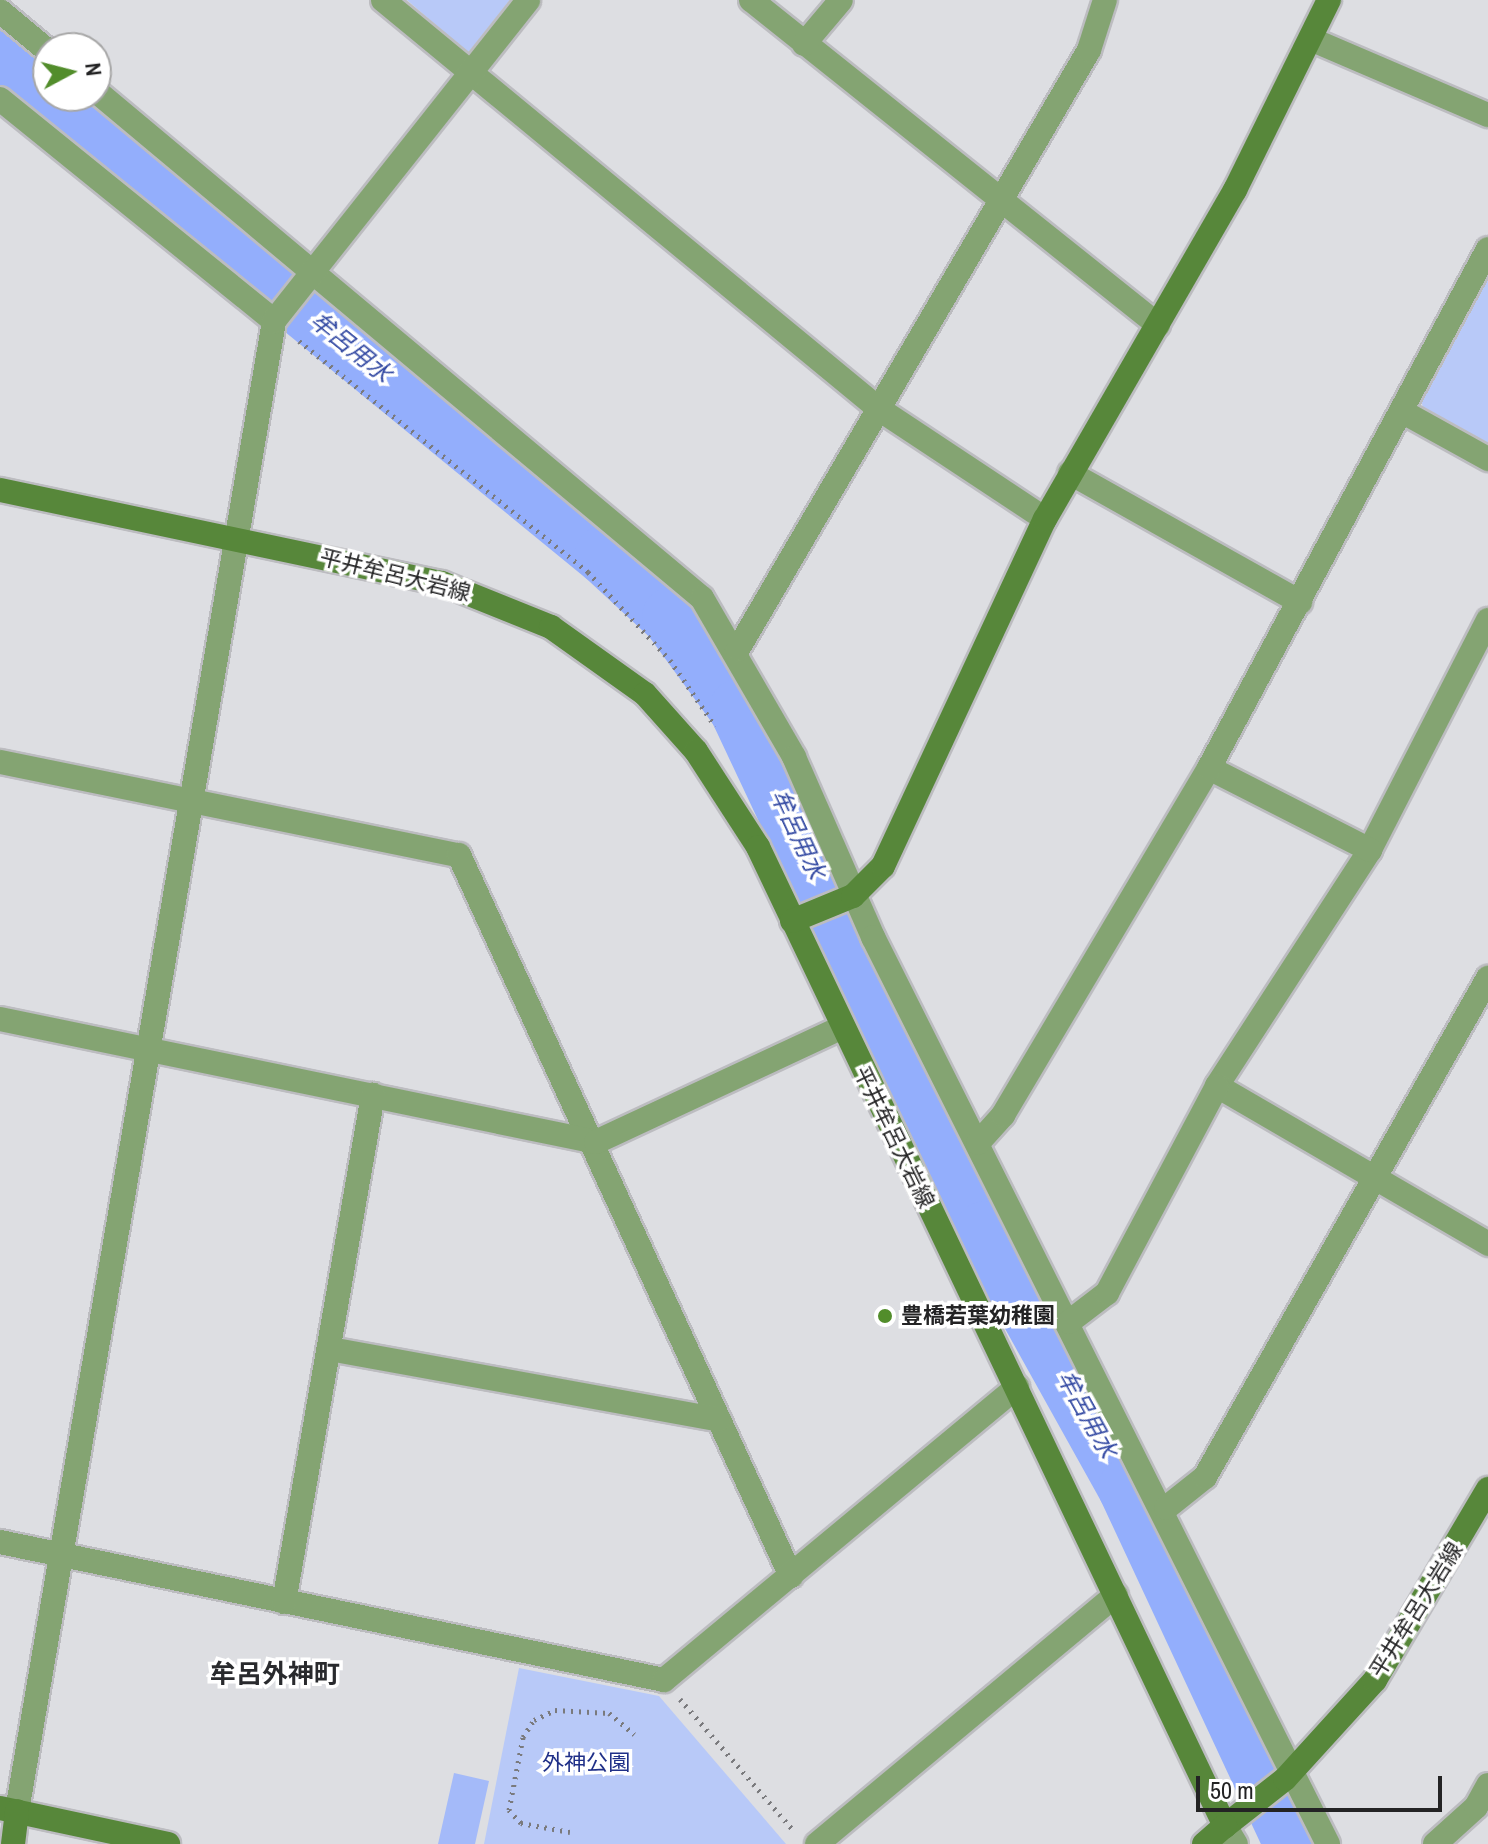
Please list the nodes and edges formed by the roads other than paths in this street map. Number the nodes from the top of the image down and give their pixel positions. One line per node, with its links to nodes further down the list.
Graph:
1 (383, 0): 11 (street)
2 (528, 0): 11 (street)
3 (751, 0): 10 (street)
4 (841, 0): 10 (street)
5 (1105, 0): 15 (street)
6 (1329, 0): 9 (main road)
7 (0, 11): 8 (street)
8 (32, 38)
9 (1315, 41): 14 (street); 19 (main road)
10 (804, 44): 15 (street)
11 (469, 75): 17 (street); 20 (street)
12 (0, 99): 18 (street)
13 (112, 104): 17 (street)
14 (1488, 115)
15 (1001, 200): 19 (street); 20 (street)
16 (1488, 249): 21 (street)
17 (313, 271): 18 (street); 29 (street)
18 (274, 321): 26 (street)
19 (1158, 325): 23 (main road)
20 (879, 409): 25 (street); 29 (street)
21 (1405, 413): 22 (street); 27 (street)
22 (1488, 459)
23 (1070, 473): 25 (main road); 27 (street)
24 (0, 490): 26 (main road, 平井牟呂大岩線)
25 (1045, 519): 34 (main road)
26 (237, 538): 32 (street); 35 (main road, 平井牟呂大岩線)
27 (1300, 602): 31 (street)
28 (1488, 620): 33 (street)
29 (738, 649): 34 (street)
30 (0, 762): 32 (street)
31 (1209, 768): 33 (street); 43 (street)
32 (188, 802): 39 (street); 42 (street)
33 (1370, 850): 40 (street)
34 (850, 897): 35 (main road); 43 (street)
35 (792, 921): 38 (main road, 平井牟呂大岩線)
36 (1488, 978): 44 (street)
37 (0, 1019): 39 (street)
38 (841, 1028): 42 (street); 48 (main road, 平井牟呂大岩線)
39 (149, 1047): 41 (street); 53 (street)
40 (1217, 1086): 44 (street); 46 (street)
41 (373, 1095): 42 (street); 47 (street)
42 (596, 1142): 49 (street)
43 (978, 1143): 46 (street)
44 (1375, 1179): 45 (street); 51 (street)
45 (1488, 1244)
46 (1069, 1322): 51 (street)
47 (330, 1349): 49 (street); 56 (street)
48 (1017, 1387): 54 (street); 55 (main road, 平井牟呂大岩線)
49 (719, 1420): 54 (street)
50 (1488, 1489): 57 (main road, 平井牟呂大岩線)
51 (1166, 1508): 57 (street)
52 (0, 1542): 53 (street)
53 (60, 1554): 56 (street); 59 (street)
54 (791, 1576): 56 (street)
55 (1116, 1595): 60 (main road, 平井牟呂大岩線); 61 (street)
56 (284, 1602)
57 (1290, 1774): 60 (main road, 平井牟呂大岩線); 65 (street)
58 (1488, 1785): 66 (street)
59 (8, 1810): 62 (main road); 63 (main road)
60 (1235, 1827): 64 (main road)
61 (810, 1842)
62 (13, 1844)
63 (168, 1844)
64 (1204, 1844)
65 (1328, 1844)
66 (1435, 1844)

